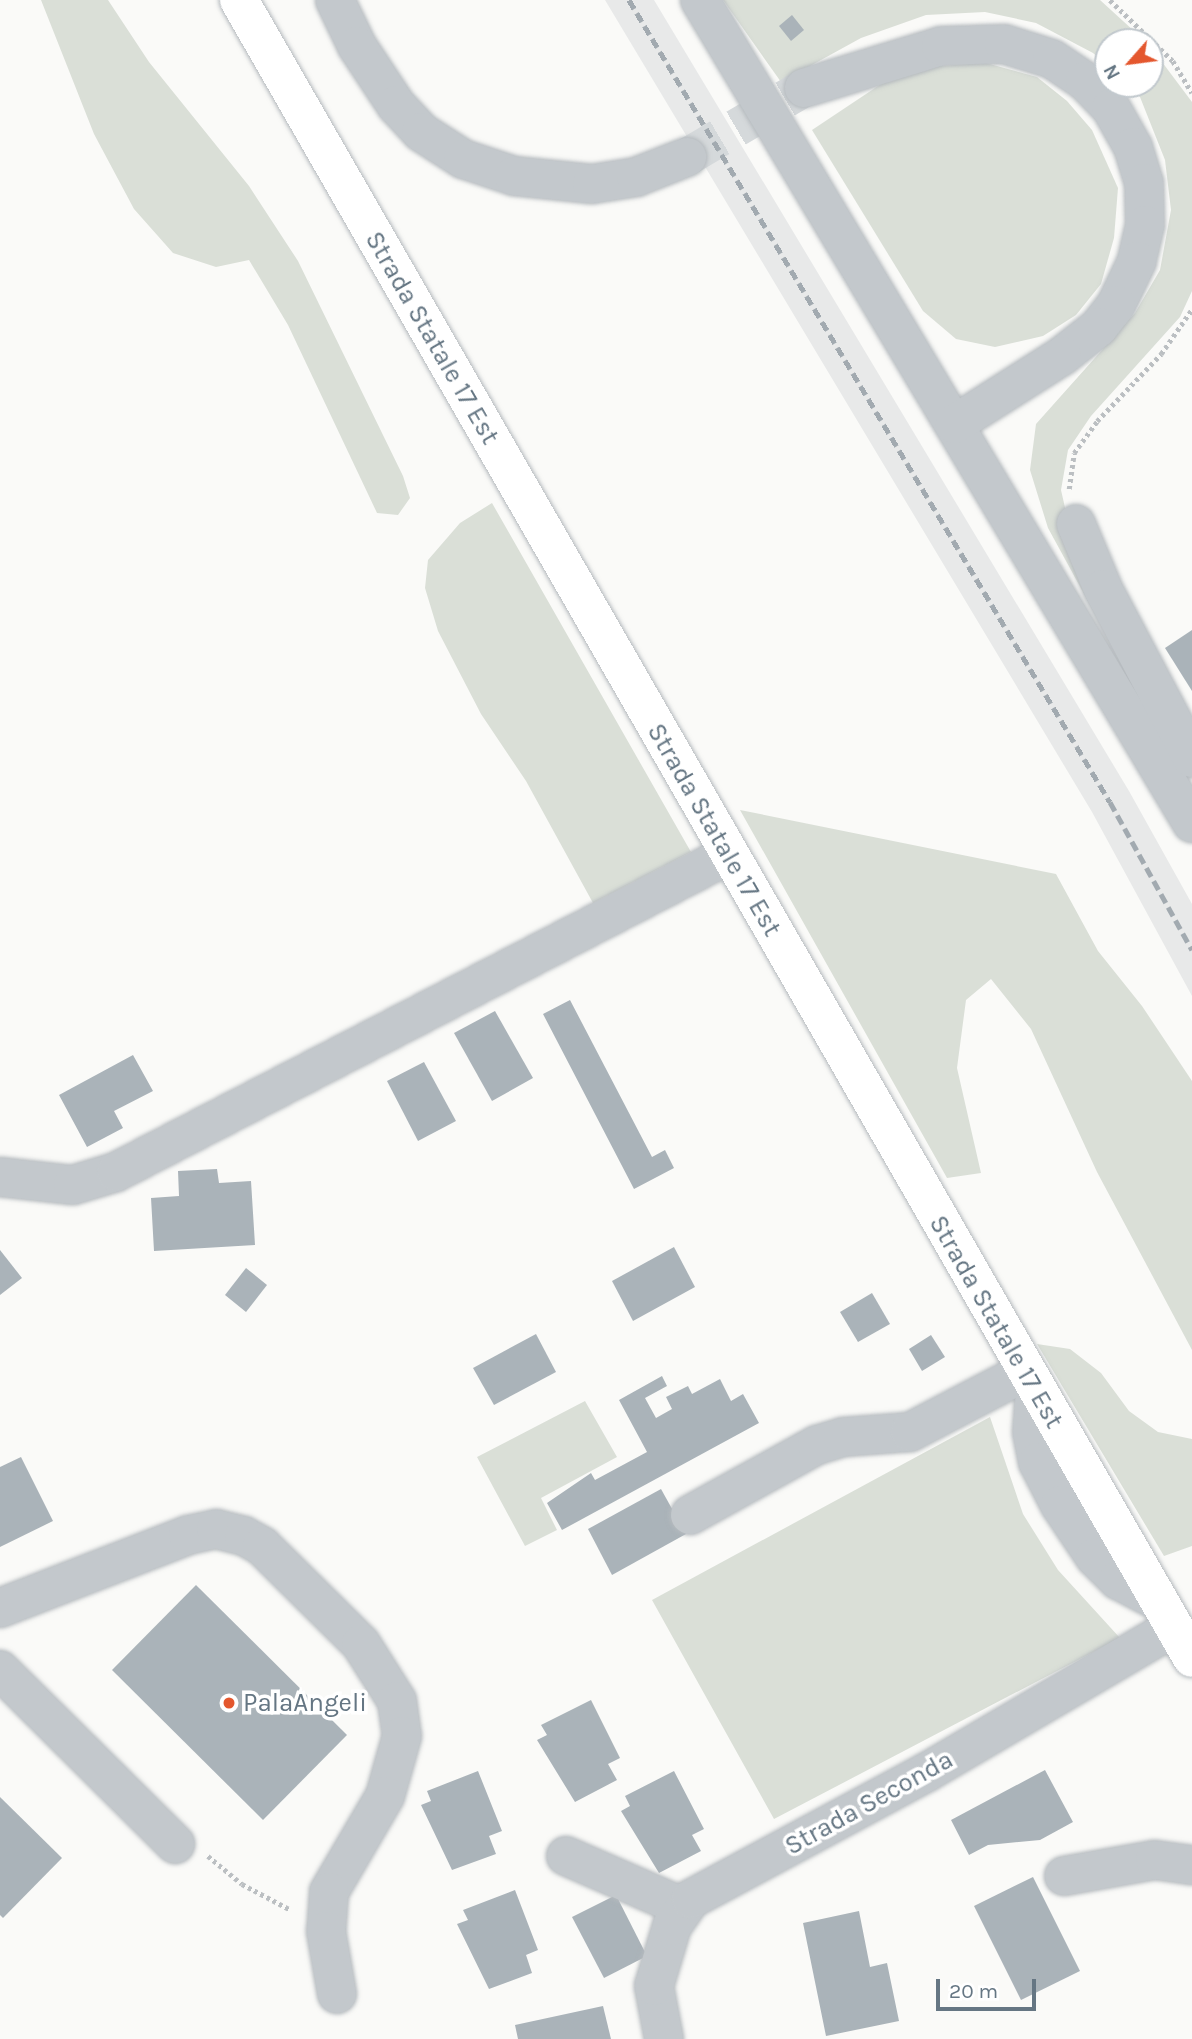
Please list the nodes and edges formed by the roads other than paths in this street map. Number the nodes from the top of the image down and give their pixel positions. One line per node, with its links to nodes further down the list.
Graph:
1 (239, 0): 10 (main road, Strada Statale 17 Est)
2 (335, 0): 5 (street)
3 (700, 0): 6 (street)
4 (804, 88): 6 (street)
5 (687, 157)
6 (955, 424): 9 (street)
7 (1076, 524): 8 (street)
8 (1192, 758)
9 (1192, 823)
10 (728, 855): 11 (street); 12 (main road, Strada Statale 17 Est)
11 (0, 1177)
12 (1030, 1381): 13 (street); 15 (main road, Strada Statale 17 Est)
13 (690, 1516)
14 (0, 1608): 22 (street)
15 (1175, 1629): 21 (street, Strada Seconda)
16 (0, 1670): 17 (street)
17 (173, 1841)
18 (566, 1856): 21 (street)
19 (1192, 1865): 20 (street)
20 (1064, 1876)
21 (683, 1907): 23 (street)
22 (337, 1994)
23 (664, 2039)

